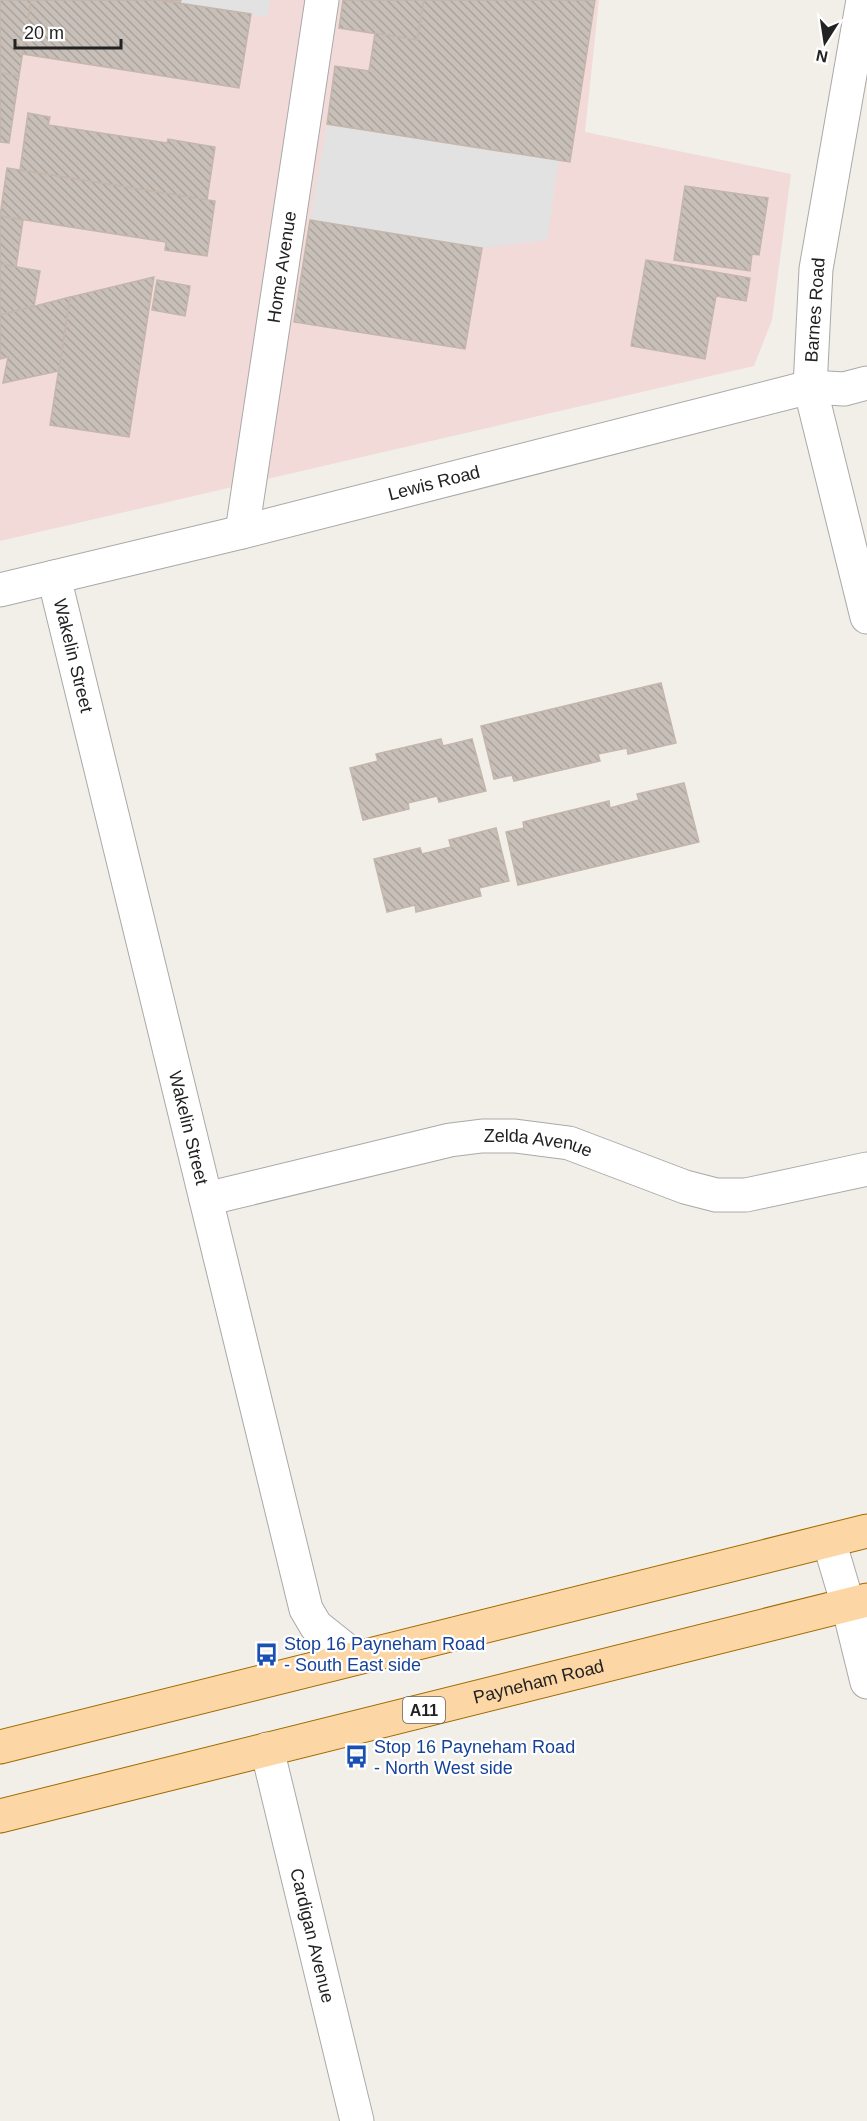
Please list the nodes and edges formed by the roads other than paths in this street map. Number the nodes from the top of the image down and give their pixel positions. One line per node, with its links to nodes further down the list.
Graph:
1 (322, 0): 5 (street, Home Avenue)
2 (863, 0): 4 (street, Barnes Road)
3 (867, 383): 4 (street, Lewis Road)
4 (810, 387): 5 (street, Lewis Road); 8 (street, Barnes Road)
5 (242, 532): 6 (street, Lewis Road)
6 (54, 577): 7 (street, Lewis Road); 10 (street, Wakelin Street)
7 (0, 590)
8 (867, 617)
9 (867, 1169): 10 (street, Zelda Avenue)
10 (206, 1199): 14 (street, Wakelin Street)
11 (867, 1531): 12 (main road)
12 (829, 1541): 13 (street); 14 (main road)
13 (857, 1602): 15 (street); 17 (main road, Payneham Road / A11)
14 (356, 1658): 16 (main road)
15 (867, 1682)
16 (0, 1747)
17 (267, 1749): 18 (main road, Payneham Road / A11); 19 (street, Cardigan Avenue)
18 (0, 1816)
19 (357, 2121)

